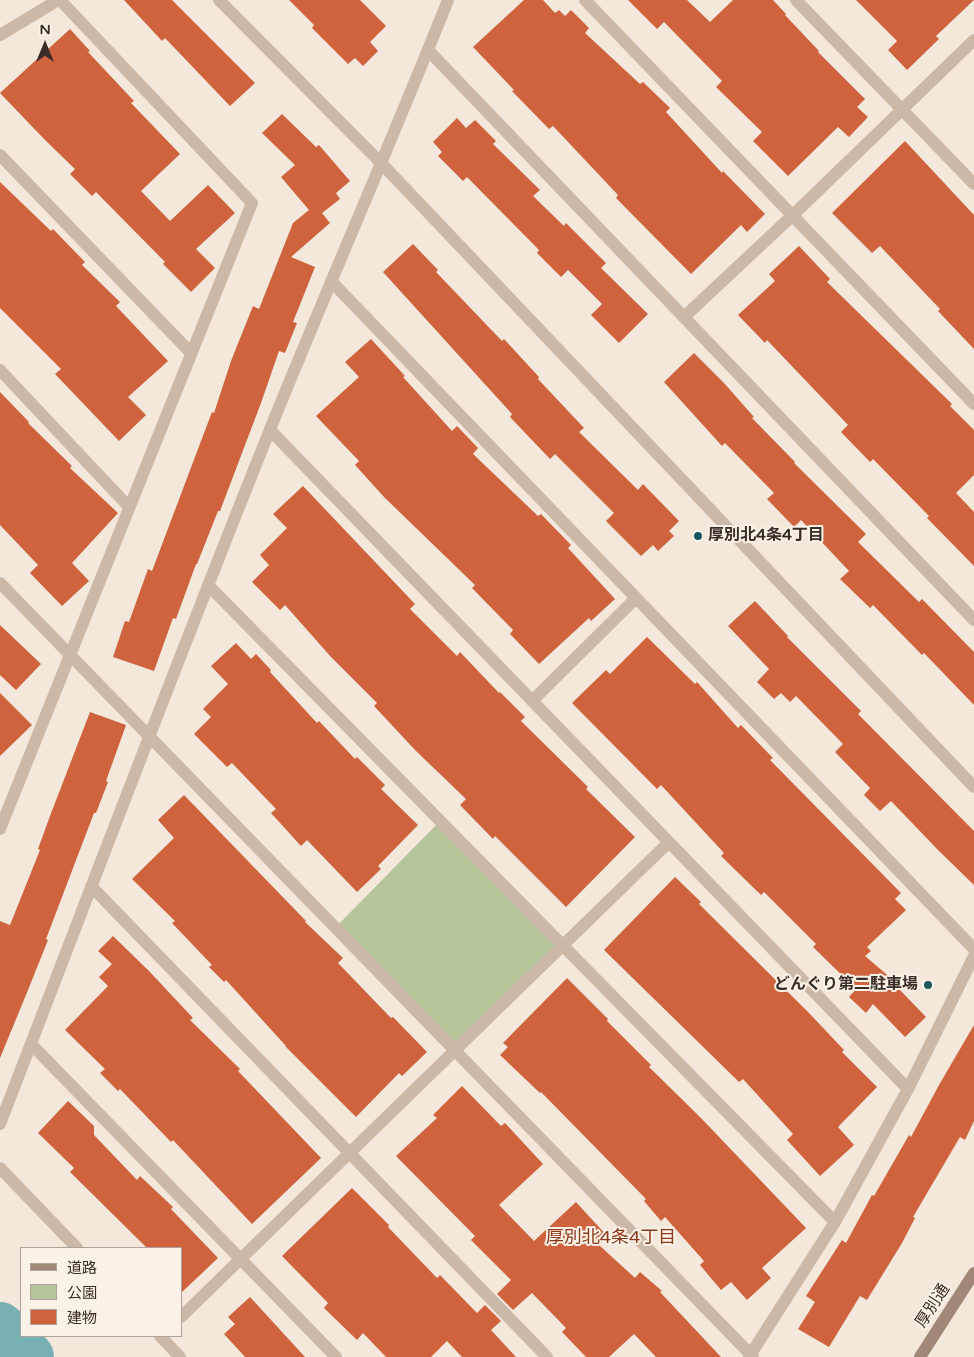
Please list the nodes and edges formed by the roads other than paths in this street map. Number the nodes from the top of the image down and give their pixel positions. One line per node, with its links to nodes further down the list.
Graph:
1 (59, 0): 6 (street); 16 (street)
2 (219, 0): 11 (street)
3 (448, 0): 8 (street)
4 (585, 0): 13 (street)
5 (796, 0): 9 (street)
6 (0, 35)
7 (974, 40): 9 (street)
8 (428, 50): 11 (street); 15 (street)
9 (902, 109): 12 (street); 13 (street)
10 (0, 155): 16 (street)
11 (381, 163): 14 (street); 28 (street)
12 (974, 184)
13 (793, 215): 15 (street); 18 (street)
14 (330, 281): 19 (street); 23 (street)
15 (684, 316): 24 (street)
16 (191, 353): 20 (street)
17 (0, 370): 20 (street)
18 (974, 404)
19 (270, 430): 22 (street); 26 (street)
20 (130, 507): 25 (street)
21 (0, 583): 25 (street)
22 (208, 585): 27 (street); 33 (street)
23 (636, 598): 26 (street); 34 (street)
24 (974, 620)
25 (70, 655): 27 (street); 29 (street)
26 (532, 701): 31 (street)
27 (148, 736): 32 (street); 37 (street)
28 (974, 787)
29 (3, 809): 30 (street)
30 (0, 829)
31 (669, 842): 33 (street); 38 (street)
32 (91, 886): 36 (street); 40 (street)
33 (563, 945): 37 (street); 42 (street)
34 (974, 949)
35 (974, 956): 38 (street)
36 (31, 1044): 39 (street); 44 (street)
37 (454, 1051): 40 (street); 48 (street)
38 (908, 1089): 42 (street)
39 (0, 1124)
40 (349, 1153): 44 (street); 51 (street)
41 (0, 1168): 43 (street)
42 (835, 1222): 48 (street)
43 (76, 1247)
44 (241, 1259): 46 (street); 50 (street)
45 (974, 1273): 52 (main road, 厚別通)
46 (182, 1316)
47 (162, 1337): 49 (street)
48 (751, 1356)
49 (180, 1357)
50 (336, 1357)
51 (546, 1357)
52 (920, 1357)

